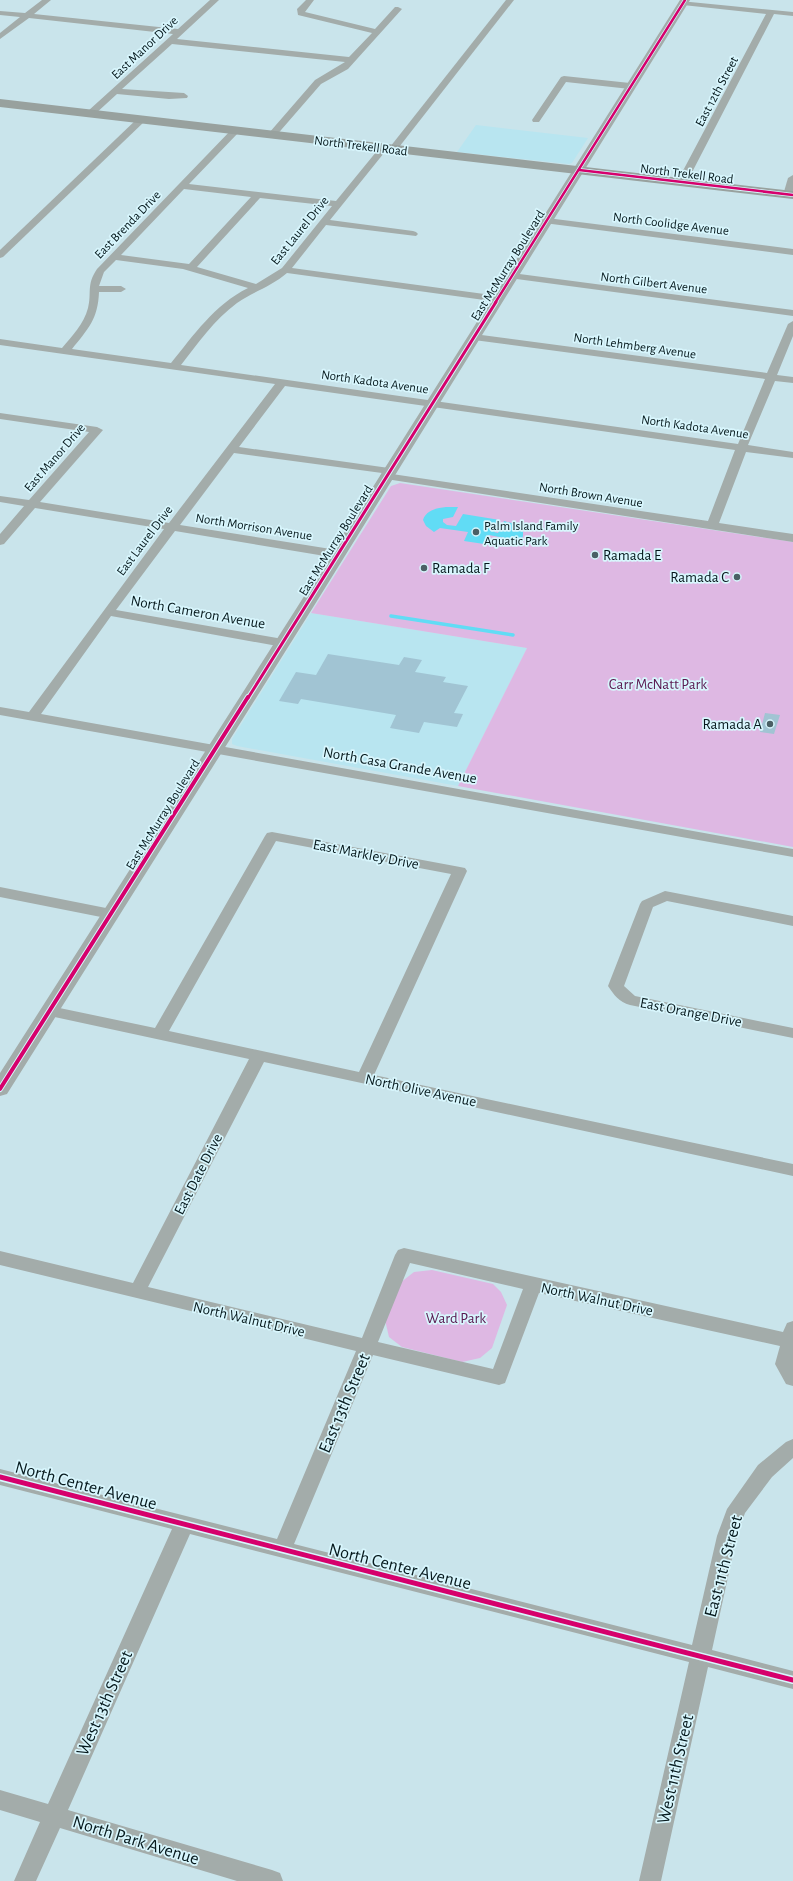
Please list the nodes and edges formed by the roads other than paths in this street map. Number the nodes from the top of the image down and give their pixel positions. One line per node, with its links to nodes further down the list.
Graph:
1 (47, 0): 10 (street)
2 (215, 0): 11 (street, East Manor Drive)
3 (310, 0): 12 (street)
4 (510, 0): 27 (street, East Laurel Drive)
5 (684, 2): 8 (street); 18 (street, East McMurray Boulevard)
6 (398, 9): 12 (street)
7 (0, 12): 10 (street)
8 (772, 12): 9 (street); 30 (street, East 12th Street)
9 (793, 14)
10 (28, 15): 11 (street); 13 (street)
11 (181, 32): 14 (street, East Manor Drive)
12 (377, 32): 17 (street)
13 (0, 37)
14 (171, 40): 15 (street); 19 (street, East Manor Drive)
15 (233, 47): 16 (street); 17 (street)
16 (223, 57)
17 (352, 60): 26 (street)
18 (630, 86): 24 (street); 28 (street, East McMurray Boulevard)
19 (117, 91): 20 (street); 22 (street, East Manor Drive)
20 (184, 96)
21 (0, 103): 22 (main road, North Trekell Road)
22 (91, 113): 23 (main road, North Trekell Road)
23 (142, 119): 25 (main road, North Trekell Road); 39 (street)
24 (536, 120)
25 (236, 130): 26 (main road, North Trekell Road); 31 (street, East Brenda Drive)
26 (272, 135): 27 (main road, North Trekell Road)
27 (388, 148): 28 (main road, North Trekell Road); 34 (street, East Laurel Drive)
28 (579, 170): 30 (main road, North Trekell Road); 35 (street, East McMurray Boulevard)
29 (793, 178): 33 (street)
30 (682, 182): 33 (main road, North Trekell Road)
31 (182, 186): 32 (street); 40 (street, East Brenda Drive)
32 (258, 195): 34 (street); 41 (street)
33 (790, 195)
34 (338, 204): 36 (street, East Laurel Drive)
35 (547, 221): 38 (street, North Coolidge Avenue); 43 (street, East McMurray Boulevard)
36 (323, 222): 37 (street); 42 (street, East Laurel Drive)
37 (413, 234)
38 (793, 252)
39 (0, 255)
40 (114, 257): 41 (street); 45 (street, East Brenda Drive)
41 (190, 269): 44 (street)
42 (285, 270): 44 (street, East Laurel Drive); 47 (street)
43 (512, 276): 47 (street, East McMurray Boulevard); 48 (street, North Gilbert Avenue)
44 (258, 288): 53 (street, East Laurel Drive)
45 (94, 289): 46 (street); 52 (street, East Brenda Drive)
46 (121, 289)
47 (499, 299): 50 (street, East McMurray Boulevard)
48 (793, 313)
49 (793, 324): 54 (street)
50 (474, 337): 54 (street, North Lehmberg Avenue); 57 (street, East McMurray Boulevard)
51 (0, 342): 52 (street, North Kadota Avenue)
52 (65, 351): 53 (street, North Kadota Avenue)
53 (174, 366): 56 (street, North Kadota Avenue)
54 (771, 377): 55 (street, North Lehmberg Avenue); 59 (street)
55 (793, 380)
56 (282, 382): 57 (street, North Kadota Avenue); 60 (street, East Laurel Drive)
57 (432, 403): 59 (street, North Kadota Avenue); 62 (street, East McMurray Boulevard)
58 (0, 416): 64 (street, East Manor Drive)
59 (742, 447): 61 (street, North Kadota Avenue); 66 (street)
60 (231, 448): 62 (street, North Brown Avenue); 65 (street, East Laurel Drive)
61 (793, 455)
62 (387, 474): 66 (street, North Brown Avenue); 69 (street, East McMurray Boulevard)
63 (0, 499): 64 (street, North Morrison Avenue)
64 (32, 504): 65 (street, North Morrison Avenue); 68 (street, East Manor Drive)
65 (172, 526): 69 (street, North Morrison Avenue); 70 (street, East Laurel Drive)
66 (712, 526): 67 (street, North Brown Avenue)
67 (793, 538)
68 (0, 541)
69 (337, 554): 71 (street, East McMurray Boulevard)
70 (108, 612): 71 (street, North Cameron Avenue); 73 (street, East Laurel Drive)
71 (282, 642): 74 (street, East McMurray Boulevard)
72 (0, 711): 73 (street, North Casa Grande Avenue)
73 (32, 717): 74 (street, North Casa Grande Avenue)
74 (216, 748): 75 (street, North Casa Grande Avenue); 77 (street, East McMurray Boulevard)
75 (793, 853)
76 (0, 892): 77 (street)
77 (111, 914): 79 (street, East McMurray Boulevard)
78 (793, 921): 80 (street, East Orange Drive)
79 (50, 1011): 81 (street, North Olive Avenue); 84 (street, East McMurray Boulevard)
80 (793, 1033)
81 (159, 1034): 82 (street, North Olive Avenue); 83 (street, East Markley Drive)
82 (259, 1056): 83 (street, North Olive Avenue); 89 (street, East Date Drive)
83 (364, 1078): 85 (street, North Olive Avenue)
84 (0, 1089)
85 (793, 1170)
86 (404, 1255): 88 (street, North Walnut Drive); 91 (street, East 13th Street)
87 (0, 1258): 89 (street, North Walnut Drive)
88 (533, 1285): 90 (street, North Walnut Drive); 91 (street, North Walnut Drive)
89 (137, 1292): 91 (street, North Walnut Drive)
90 (792, 1337): 92 (street)
91 (367, 1347): 96 (street, East 13th Street)
92 (793, 1379)
93 (793, 1447): 97 (street, East 11th Street)
94 (0, 1477): 95 (street, North Center Avenue)
95 (184, 1525): 96 (street, North Center Avenue); 100 (street, West 13th Street)
96 (282, 1550): 97 (street, North Center Avenue)
97 (701, 1657): 98 (street, North Center Avenue); 103 (street, West 11th Street)
98 (793, 1680)
99 (0, 1800): 100 (street, North Park Avenue)
100 (54, 1816): 101 (street, West 13th Street); 102 (street, North Park Avenue)
101 (25, 1881)
102 (272, 1881)
103 (650, 1881)

